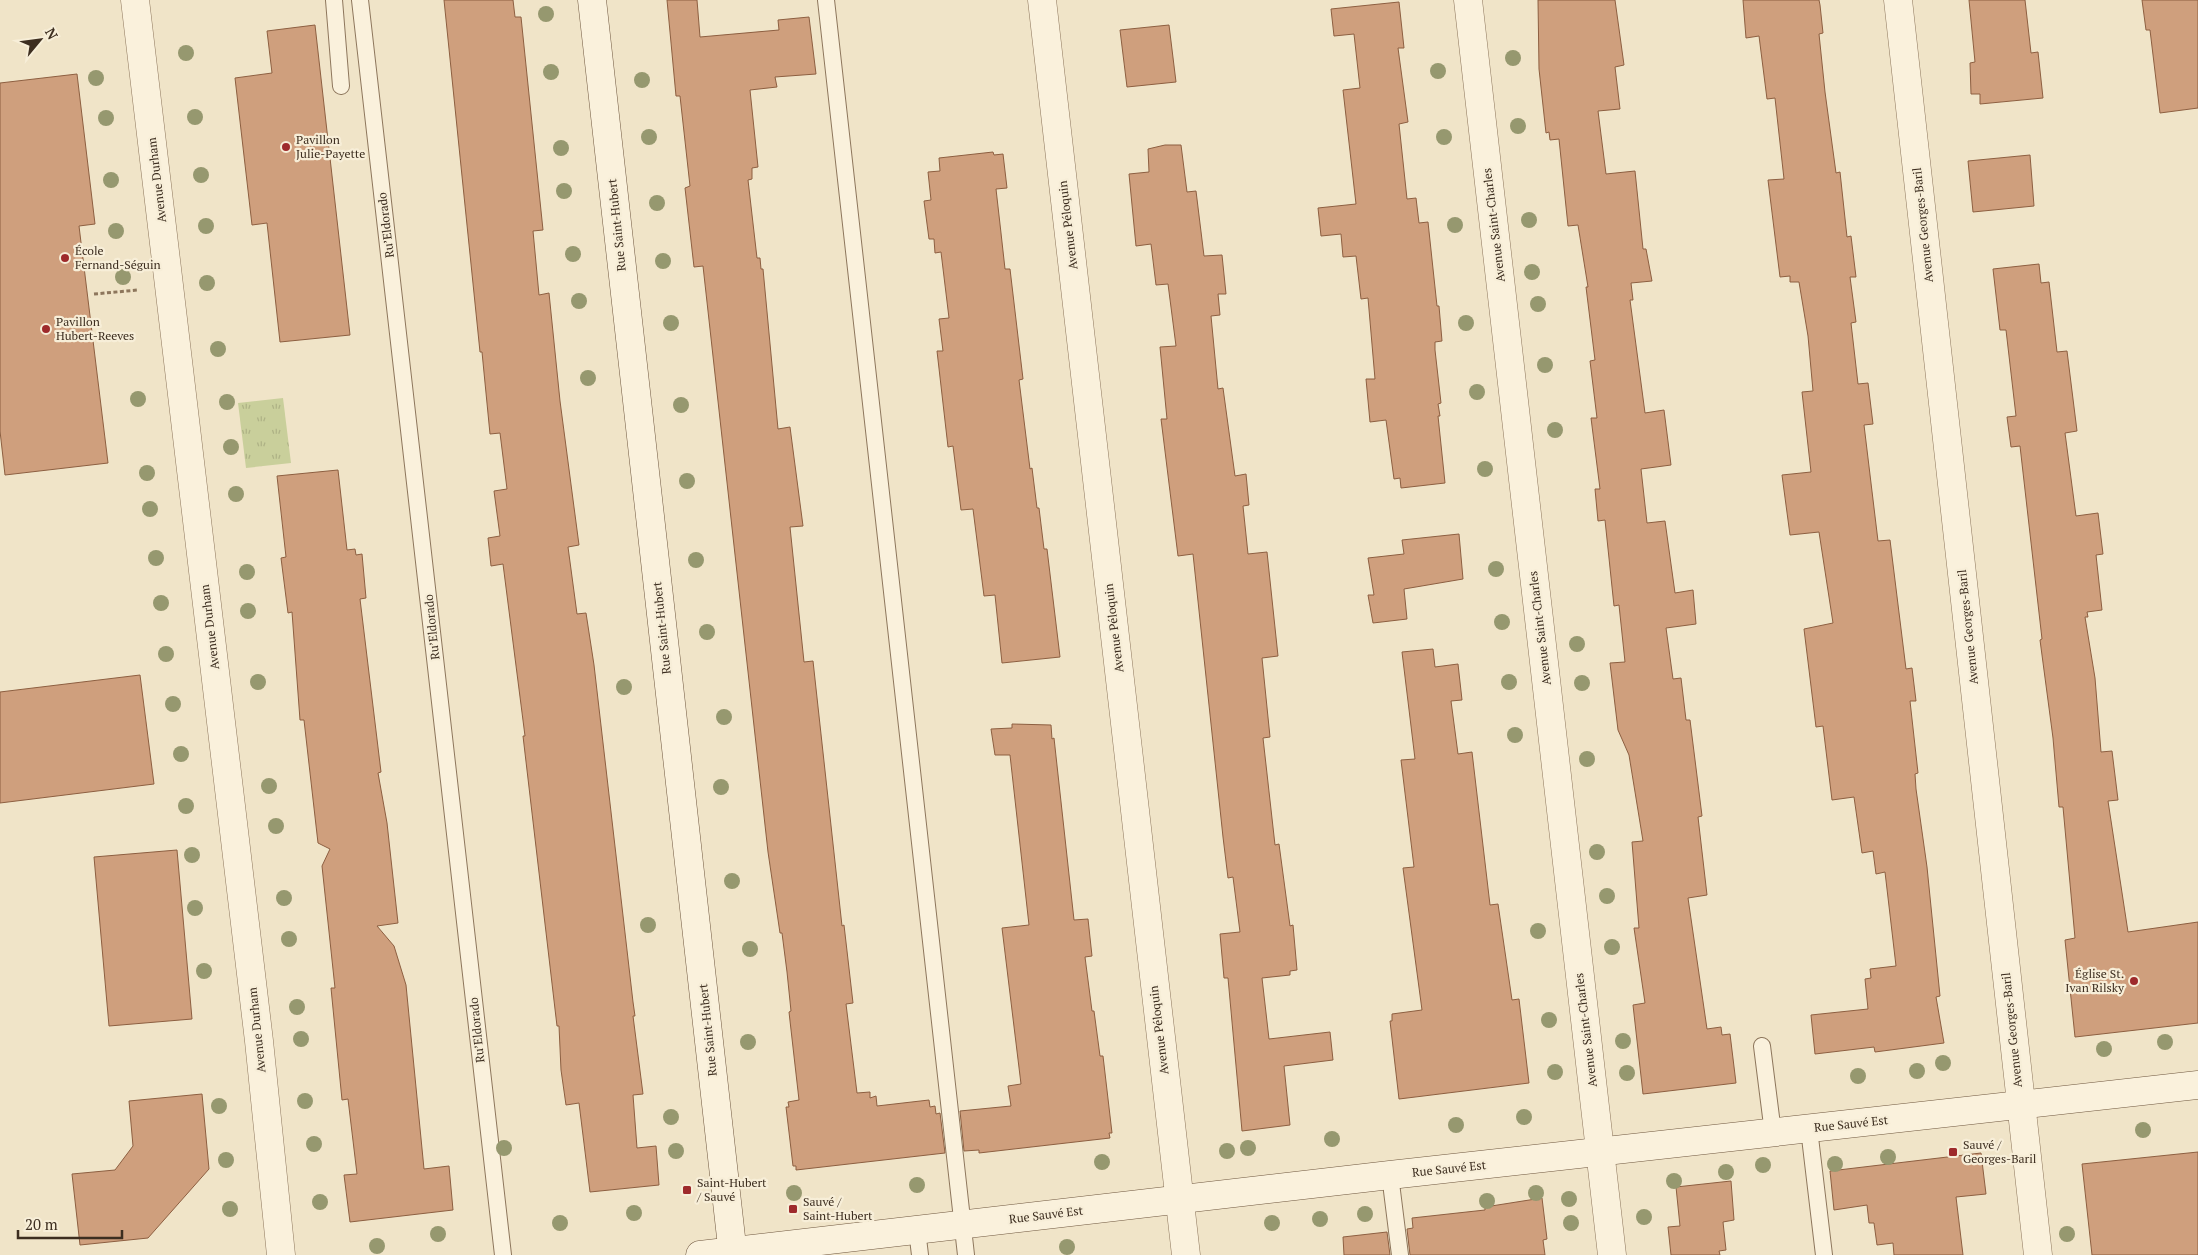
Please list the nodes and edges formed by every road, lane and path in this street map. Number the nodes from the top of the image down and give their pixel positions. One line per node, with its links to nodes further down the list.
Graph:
1 (135, 0): 24 (street, Avenue Durham)
2 (334, 0): 9 (lane)
3 (360, 0): 25 (lane, Ru’Eldorado)
4 (592, 0): 23 (street, Rue Saint-Hubert)
5 (826, 0): 20 (lane)
6 (1042, 0): 19 (street, Avenue Péloquin)
7 (1468, 0): 17 (street, Avenue Saint-Charles)
8 (1898, 0): 14 (street, Avenue Georges-Baril)
9 (341, 86)
10 (138, 290): 11 (path)
11 (94, 294)
12 (1762, 1046): 16 (lane)
13 (2198, 1085): 14 (street, Rue Sauvé Est)
14 (2020, 1105): 15 (street, Rue Sauvé Est); 32 (street, Avenue Georges-Baril)
15 (1809, 1129): 16 (street, Rue Sauvé Est); 31 (lane)
16 (1774, 1133): 17 (street, Rue Sauvé Est)
17 (1601, 1152): 18 (street, Rue Sauvé Est); 30 (street, Avenue Saint-Charles)
18 (1390, 1175): 19 (street, Rue Sauvé Est); 29 (lane)
19 (1179, 1200): 20 (street, Rue Sauvé Est); 28 (street, Avenue Péloquin)
20 (963, 1224): 21 (street, Rue Sauvé Est); 27 (lane)
21 (919, 1242): 22 (street, Rue Sauvé Est)
22 (836, 1247): 23 (street, Rue Sauvé Est)
23 (733, 1253): 26 (street, Rue Sauvé Est)
24 (281, 1255)
25 (503, 1255)
26 (700, 1255)
27 (966, 1255)
28 (1186, 1255)
29 (1400, 1255)
30 (1612, 1255)
31 (1824, 1255)
32 (2038, 1255)

